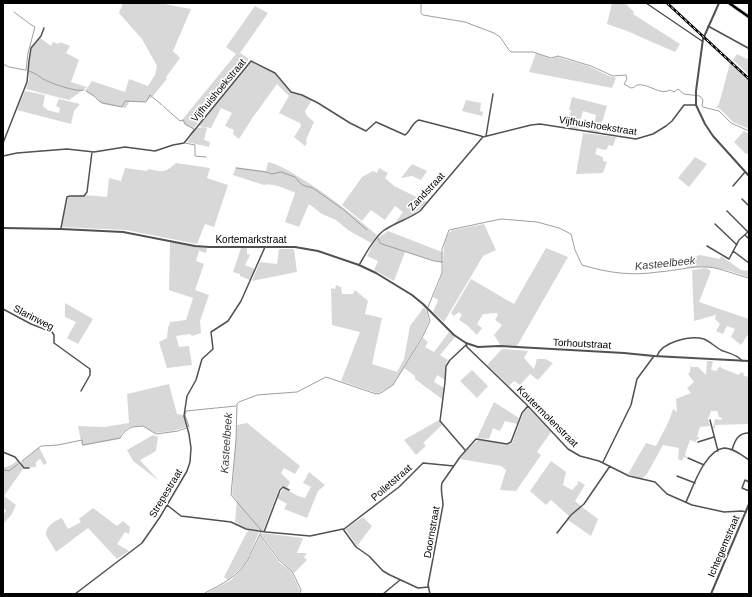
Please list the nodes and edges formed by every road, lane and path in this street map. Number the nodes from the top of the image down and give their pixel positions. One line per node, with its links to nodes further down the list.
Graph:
1 (646, 3): 7 (street)
2 (720, 3): 5 (street)
3 (729, 3): 4 (main road)
4 (749, 18)
5 (708, 26): 7 (street); 8 (street)
6 (44, 28): 13 (street)
7 (702, 41): 10 (street)
8 (748, 48)
9 (493, 94): 11 (street)
10 (696, 105): 11 (street, Vijfhuishoekstraat); 16 (street)
11 (486, 136): 12 (street, Vijfhuishoekstraat)
12 (482, 137): 14 (street, Vijfhuishoekstraat); 33 (street, Zandstraat)
13 (3, 143)
14 (92, 152): 15 (street, Vijfhuishoekstraat); 24 (street)
15 (3, 156)
16 (745, 172): 17 (street); 18 (street)
17 (749, 176)
18 (733, 186)
19 (742, 199): 20 (street)
20 (749, 206)
21 (727, 211): 25 (street)
22 (715, 224): 28 (street)
23 (3, 228): 24 (street, Kortemarkstraat)
24 (61, 229): 30 (street, Kortemarkstraat)
25 (749, 232): 26 (street)
26 (744, 235): 27 (street); 28 (street)
27 (749, 239)
28 (737, 244): 31 (street)
29 (707, 246): 31 (street)
30 (265, 247): 33 (street, Kortemarkstraat); 64 (street, Strepestraat)
31 (733, 251): 32 (street)
32 (749, 263)
33 (359, 265): 34 (street, Kortemarkstraat)
34 (428, 308): 36 (street, Torhoutstraat)
35 (3, 309): 40 (street, Slarinweg)
36 (466, 344): 37 (street, Torhoutstraat); 41 (street, Koutermolenstraat); 46 (street)
37 (655, 356): 38 (street, Torhoutstraat); 38 (street); 52 (street)
38 (742, 361): 39 (street, Torhoutstraat)
39 (749, 361)
40 (81, 391)
41 (528, 406): 46 (street, Doornstraat); 52 (street, Koutermolenstraat)
42 (710, 420): 44 (street)
43 (749, 433): 48 (street)
44 (714, 437): 45 (street); 47 (street)
45 (698, 442)
46 (465, 450): 54 (street, Doornstraat)
47 (718, 450): 48 (street); 53 (street)
48 (732, 450): 51 (street)
49 (3, 452): 56 (street)
50 (688, 458): 53 (street)
51 (749, 460)
52 (603, 462): 55 (street, Koutermolenstraat)
53 (704, 465): 59 (street)
54 (454, 466): 67 (street, Polletstraat); 71 (street, Doornstraat)
55 (610, 466): 62 (street, Koutermolenstraat); 69 (street)
56 (29, 468)
57 (677, 476): 59 (street)
58 (749, 482): 61 (street)
59 (695, 483): 62 (street)
60 (289, 490): 68 (street)
61 (749, 491)
62 (686, 502): 66 (street, Koutermolenstraat)
63 (749, 504): 65 (street, Ichtegemstraat)
64 (167, 505): 68 (street, Polletstraat); 72 (street, Strepestraat)
65 (748, 509): 66 (street, Ichtegemstraat)
66 (746, 512): 75 (street, Ichtegemstraat)
67 (343, 530): 68 (street, Polletstraat); 70 (street)
68 (264, 532)
69 (557, 533)
70 (400, 580): 71 (street); 73 (street)
71 (429, 587): 74 (street, Doornstraat)
72 (75, 594)
73 (383, 594)
74 (430, 594)
75 (711, 594)

